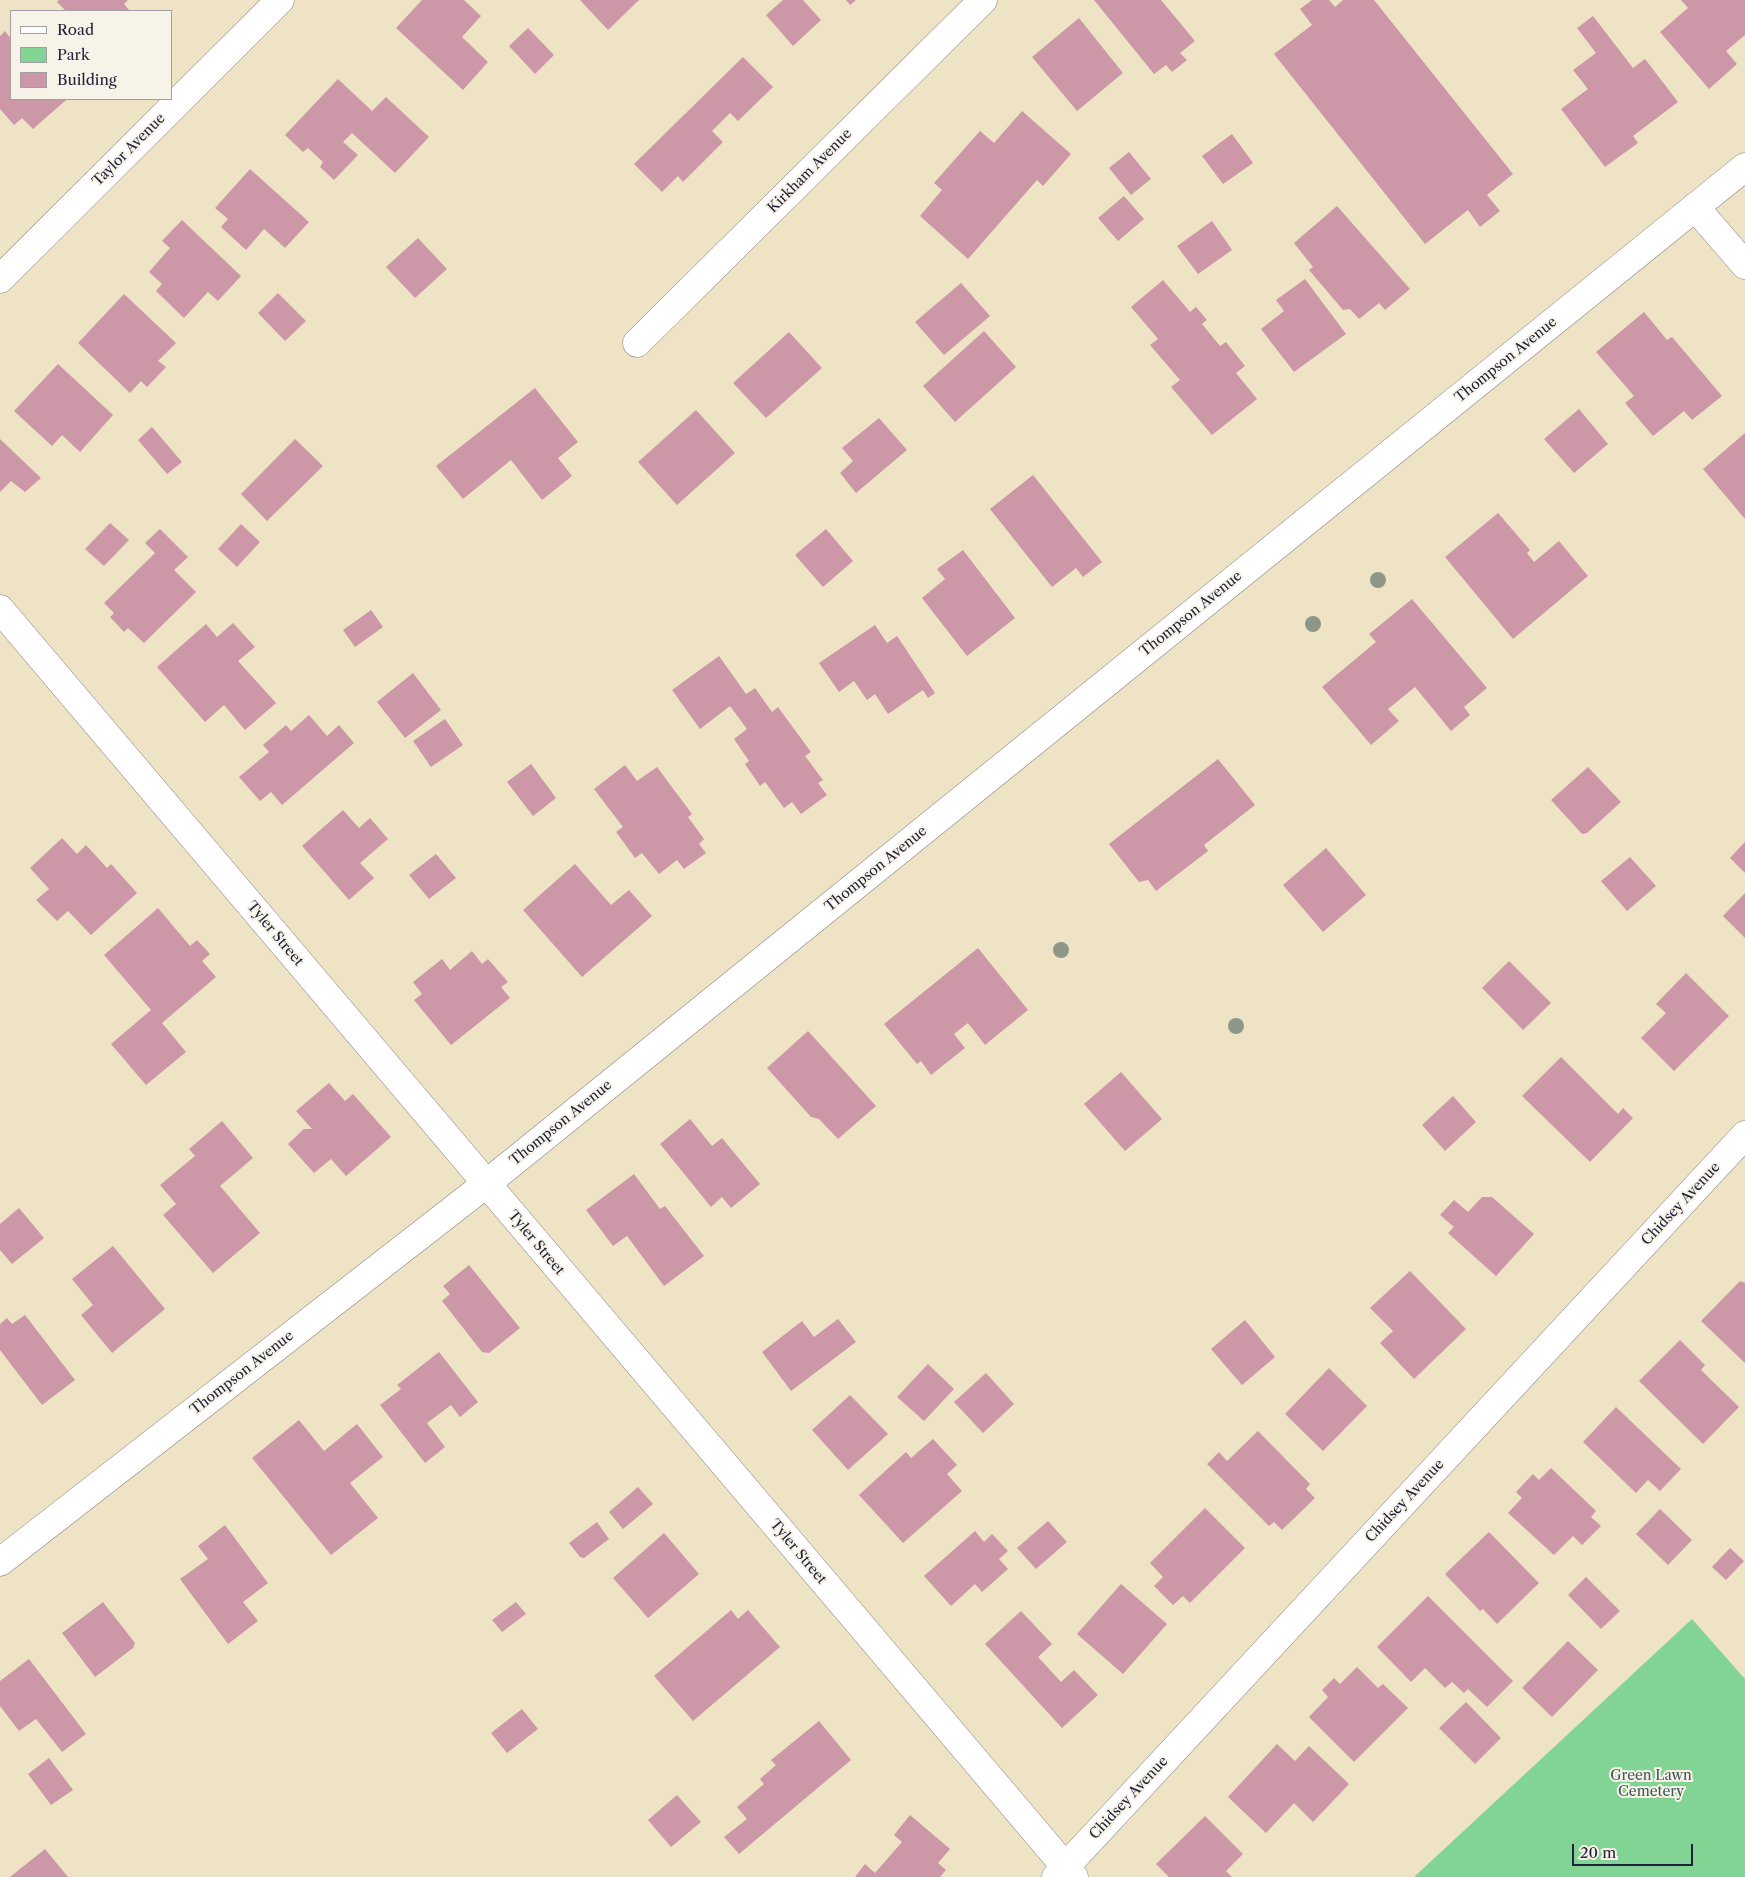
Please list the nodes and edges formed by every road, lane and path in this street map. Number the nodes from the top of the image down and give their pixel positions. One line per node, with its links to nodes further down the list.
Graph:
1 (280, 0): 6 (street, Taylor Avenue)
2 (982, 0): 7 (street, Kirkham Avenue)
3 (1745, 167): 4 (street, Thompson Avenue)
4 (1695, 207): 5 (street); 10 (street, Thompson Avenue)
5 (1745, 265)
6 (0, 280)
7 (637, 343)
8 (0, 609): 10 (street, Tyler Street)
9 (1745, 1135): 12 (street, Chidsey Avenue)
10 (486, 1184): 11 (street, Thompson Avenue); 12 (street, Tyler Street)
11 (0, 1562)
12 (1065, 1874)

